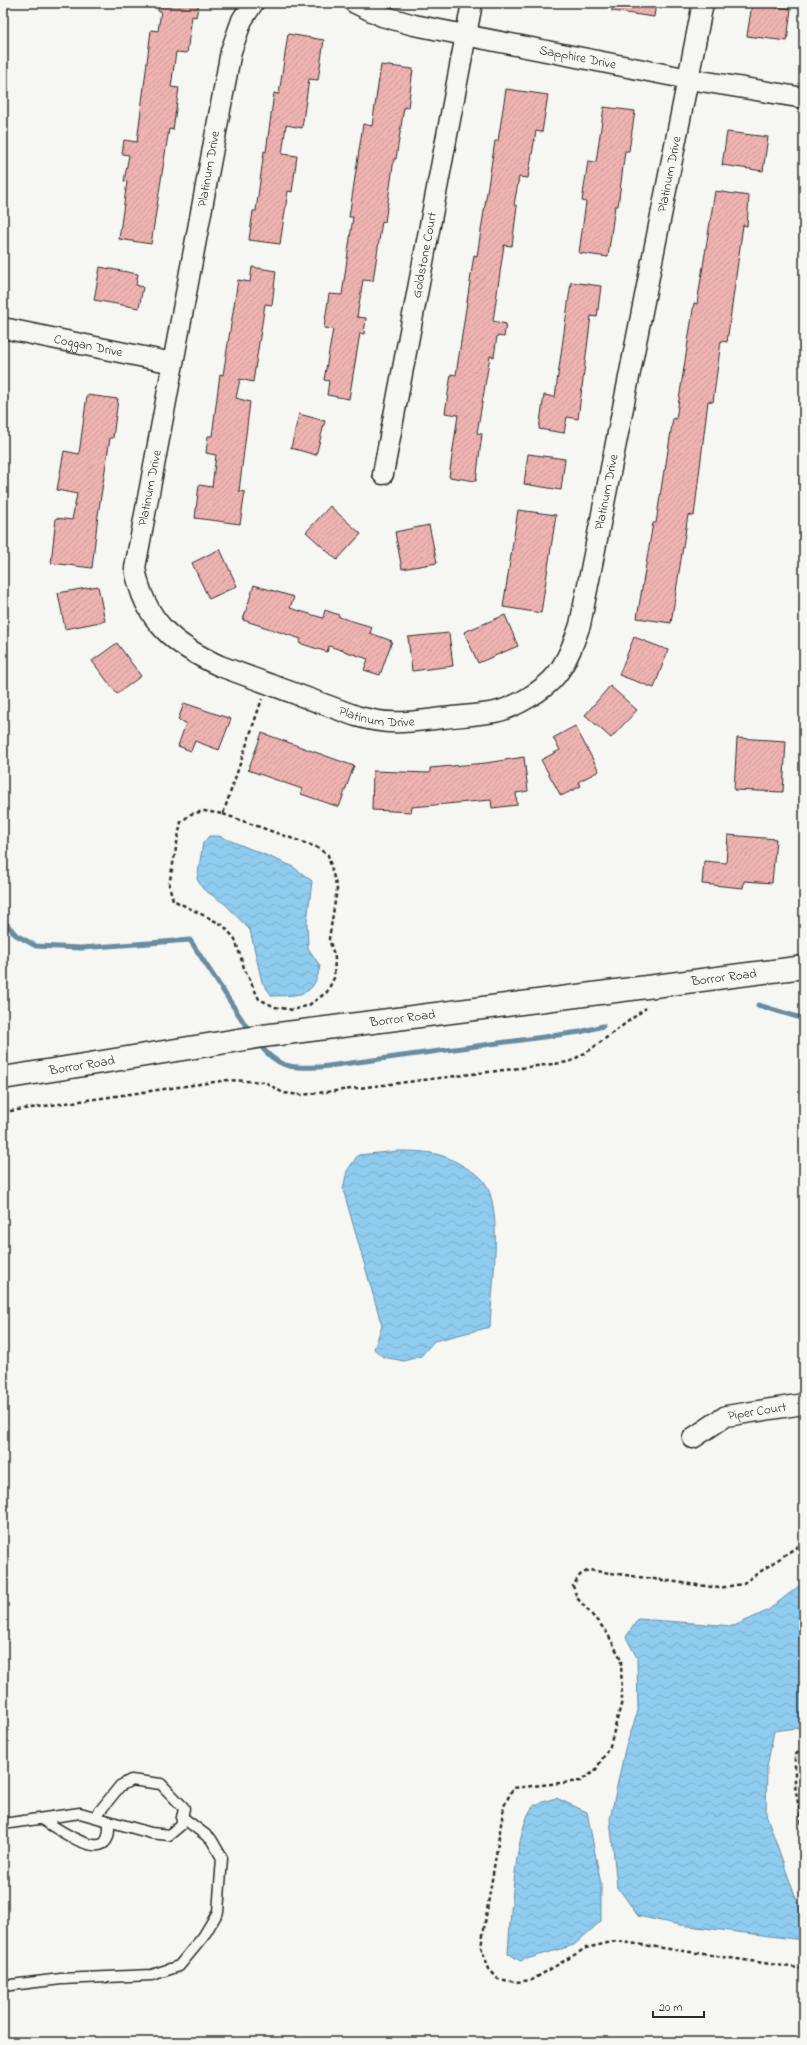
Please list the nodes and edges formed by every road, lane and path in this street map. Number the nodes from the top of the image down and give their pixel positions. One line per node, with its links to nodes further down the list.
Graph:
1 (253, 3): 9 (street, Platinum Drive)
2 (355, 3): 5 (street, Sapphire Drive)
3 (472, 3): 5 (street, Goldstone Court)
4 (703, 3): 6 (street, Platinum Drive)
5 (466, 36): 6 (street, Sapphire Drive); 10 (street, Goldstone Court)
6 (689, 79): 7 (street, Sapphire Drive); 11 (street, Platinum Drive)
7 (804, 98)
8 (3, 328): 9 (street, Coggan Drive)
9 (173, 363): 11 (street, Platinum Drive)
10 (383, 474)
11 (267, 684): 12 (path)
12 (222, 814): 12 (path)
13 (804, 967): 15 (street, Borror Road)
14 (650, 1005): 16 (path)
15 (3, 1078)
16 (3, 1112)
17 (804, 1404): 18 (street, Piper Court)
18 (693, 1438)
19 (804, 1542): 27 (path)
20 (804, 1748): 26 (path)
21 (182, 1817): 22 (lane); 24 (lane); 28 (lane)
22 (95, 1818): 23 (lane); 24 (lane)
23 (41, 1819): 24 (lane); 25 (lane)
24 (109, 1822)
25 (3, 1824)
26 (804, 1836)
27 (804, 1969)
28 (3, 1986)

